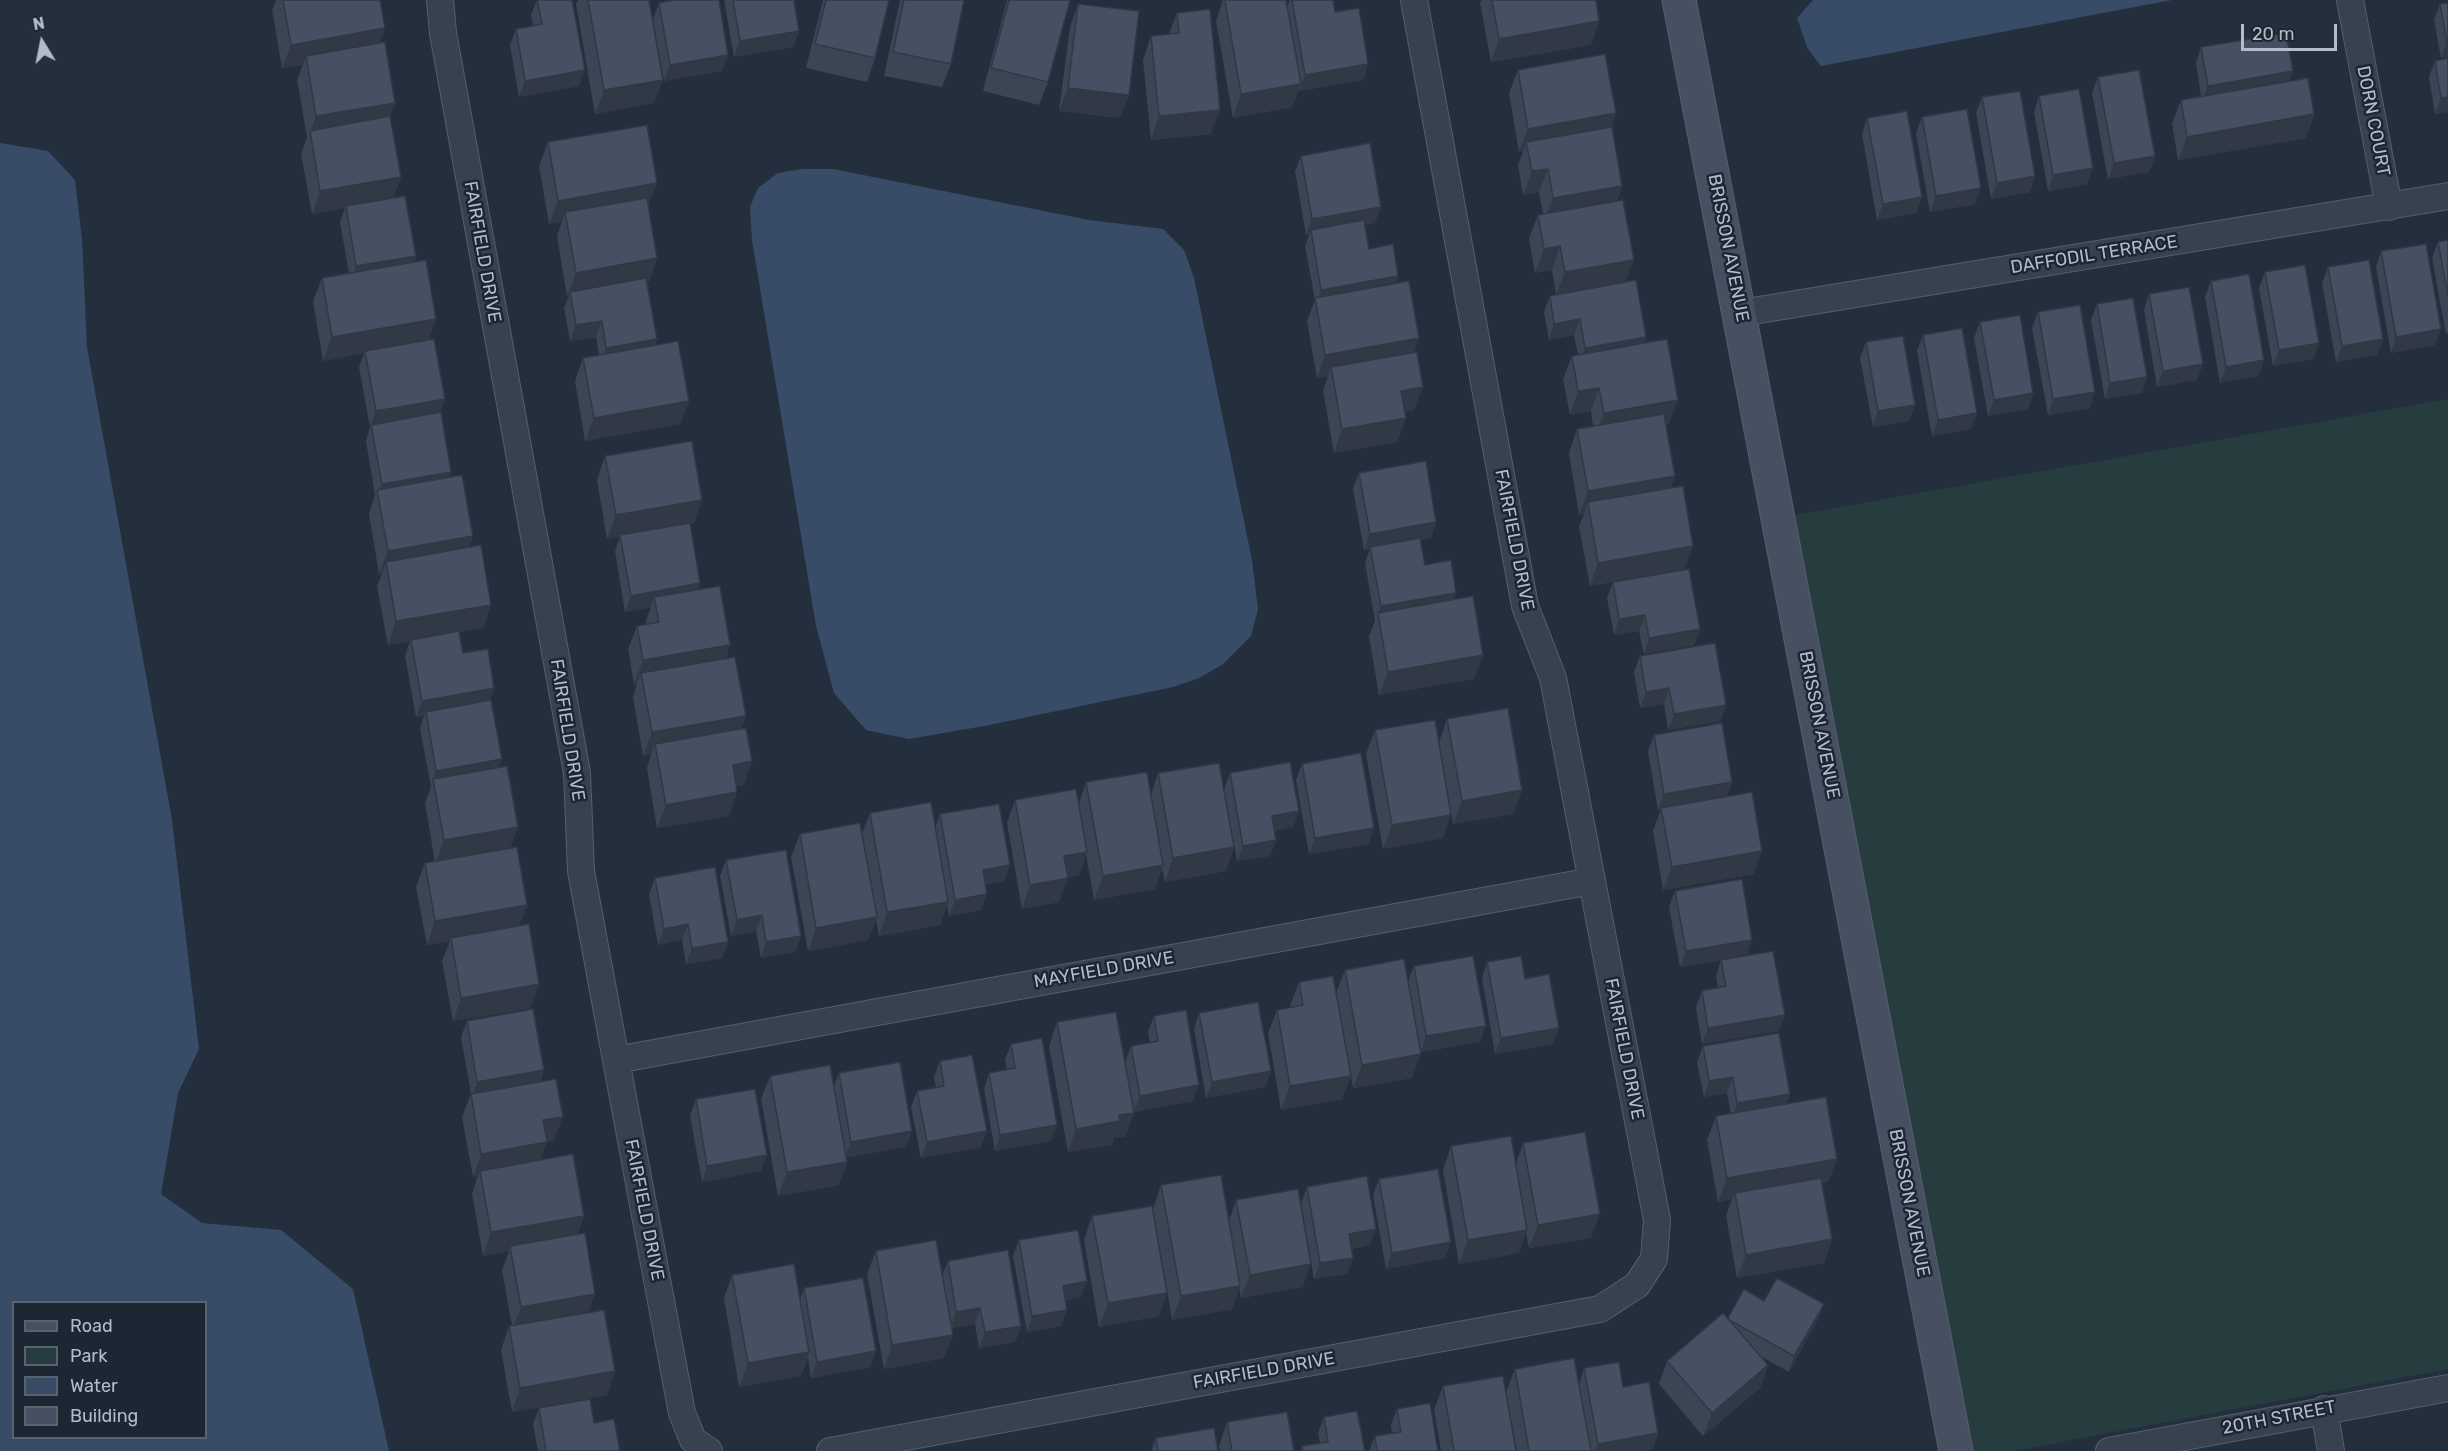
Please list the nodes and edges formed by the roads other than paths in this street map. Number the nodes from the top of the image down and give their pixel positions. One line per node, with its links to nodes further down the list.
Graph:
1 (440, 0): 9 (street, FAIRFIELD DRIVE)
2 (1414, 0): 8 (street, FAIRFIELD DRIVE)
3 (1679, 0): 7 (street, BRISSON AVENUE)
4 (2350, 0): 6 (street, DORN COURT)
5 (2448, 196): 6 (street, DAFFODIL TERRACE)
6 (2389, 207): 7 (street, DAFFODIL TERRACE)
7 (1741, 313): 14 (street, BRISSON AVENUE)
8 (1592, 881): 9 (street, MAYFIELD DRIVE); 13 (street, FAIRFIELD DRIVE)
9 (616, 1060): 12 (street, FAIRFIELD DRIVE)
10 (2448, 1388): 11 (street, 20TH STREET)
11 (2324, 1409): 15 (street, 20TH STREET); 16 (street)
12 (709, 1451)
13 (830, 1451)
14 (1956, 1451)
15 (2109, 1451)
16 (2331, 1451)

